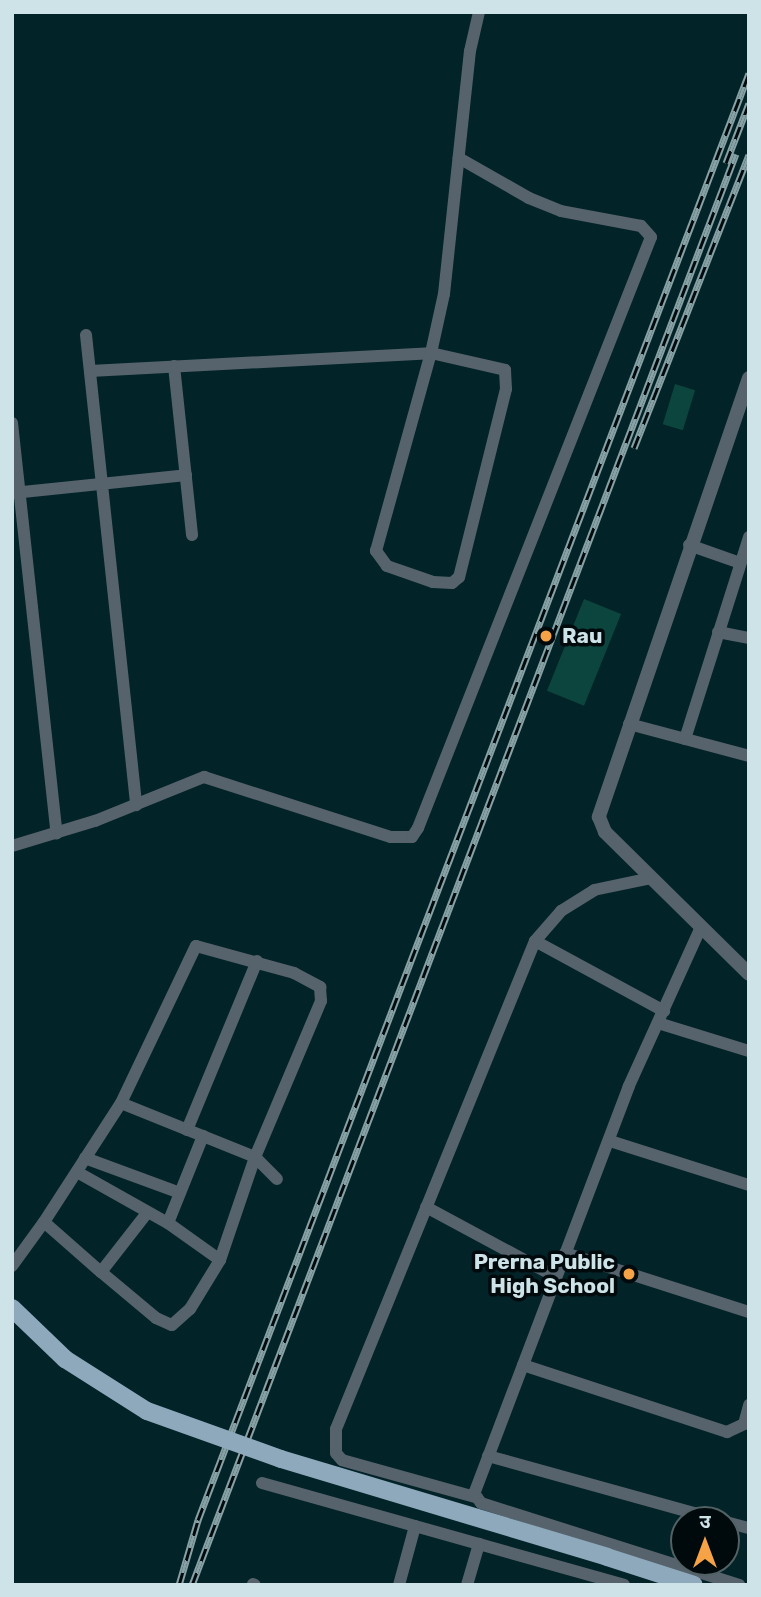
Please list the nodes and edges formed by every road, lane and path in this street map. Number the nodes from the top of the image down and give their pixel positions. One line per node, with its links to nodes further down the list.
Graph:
1 (479, 12): 2 (street)
2 (459, 158): 4 (street); 21 (street)
3 (86, 335): 6 (street)
4 (431, 353): 4 (street); 5 (street)
5 (174, 366): 6 (street); 9 (street)
6 (90, 371): 10 (street)
7 (749, 378): 14 (street)
8 (12, 423): 11 (street)
9 (186, 475): 10 (street); 12 (street)
10 (102, 484): 11 (street); 21 (street)
11 (16, 492): 22 (street)
12 (192, 535)
13 (749, 537): 15 (street)
14 (689, 545): 15 (street); 18 (street)
15 (742, 570): 16 (street)
16 (718, 632): 17 (street); 19 (street)
17 (749, 638)
18 (629, 724): 19 (street); 24 (street)
19 (685, 739): 20 (street)
20 (749, 756)
21 (136, 805): 22 (street)
22 (57, 834): 23 (street)
23 (12, 846)
24 (651, 878): 25 (street); 26 (street)
25 (701, 927): 28 (street); 29 (street)
26 (535, 941): 29 (street); 41 (street)
27 (257, 961): 31 (street); 32 (street); 35 (street)
28 (749, 974)
29 (661, 1017): 30 (street); 34 (street)
30 (749, 1051)
31 (121, 1103): 32 (street); 36 (street)
32 (187, 1129): 33 (street)
33 (203, 1136): 35 (street); 40 (street)
34 (610, 1140): 39 (street); 45 (street)
35 (255, 1157): 38 (street); 46 (street)
36 (85, 1158): 37 (street); 40 (street)
37 (77, 1172): 42 (street); 43 (street)
38 (276, 1179)
39 (749, 1185)
40 (180, 1193): 44 (street)
41 (426, 1207): 49 (street); 56 (street)
42 (147, 1213): 44 (street); 48 (street)
43 (44, 1222): 47 (street); 48 (street)
44 (168, 1223): 46 (street)
45 (565, 1253): 49 (street); 51 (street)
46 (220, 1261): 48 (street)
47 (12, 1266)
48 (101, 1272)
49 (556, 1277): 52 (street)
50 (12, 1308): 63 (main road, bridge)
51 (749, 1312)
52 (523, 1365): 53 (street); 54 (street)
53 (749, 1405)
54 (488, 1456): 56 (street); 57 (street)
55 (262, 1483): 58 (street)
56 (475, 1497): 64 (street)
57 (670, 1506)
58 (415, 1526): 59 (street); 60 (street)
59 (479, 1544): 61 (street); 62 (street)
60 (400, 1585)
61 (467, 1585)
62 (624, 1585)
63 (694, 1585)
64 (739, 1585)

